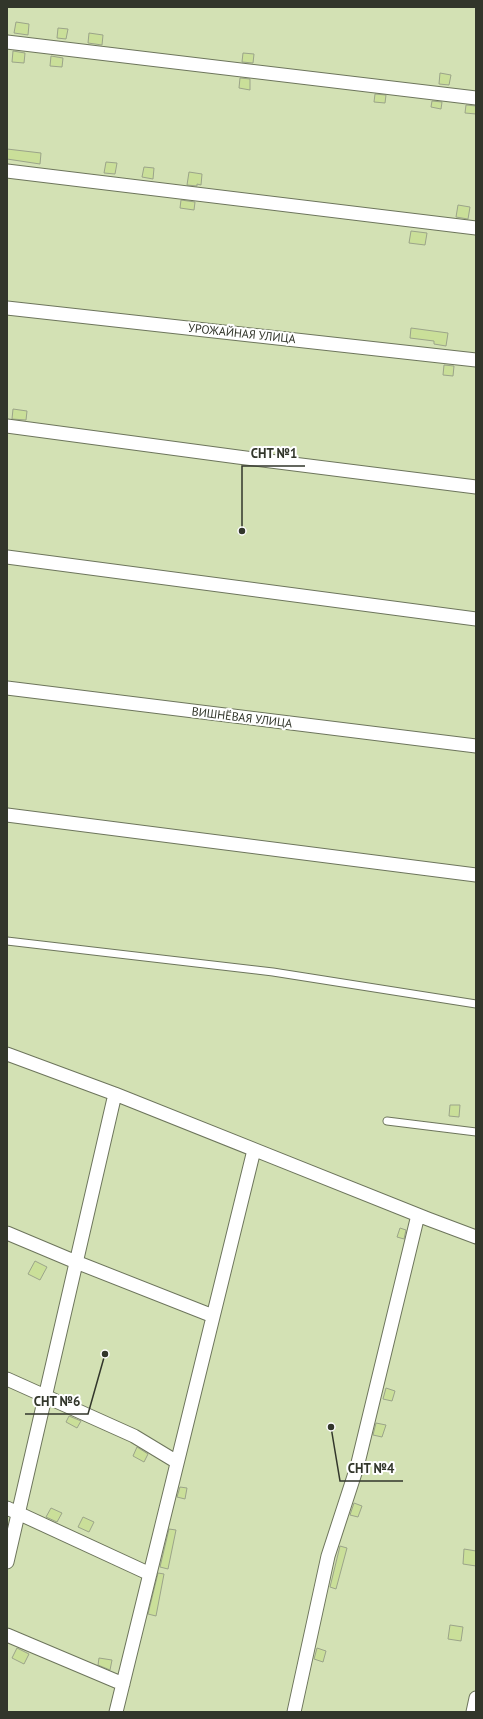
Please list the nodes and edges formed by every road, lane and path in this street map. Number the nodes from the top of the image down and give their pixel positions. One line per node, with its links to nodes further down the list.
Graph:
1 (7, 42): 2 (street)
2 (476, 98)
3 (7, 171): 4 (street)
4 (476, 228)
5 (7, 308): 6 (street, УРОЖАЙНАЯ УЛИЦА)
6 (476, 360)
7 (7, 426): 8 (street)
8 (476, 487)
9 (7, 557): 10 (street)
10 (476, 619)
11 (7, 688): 12 (street, ВИШНЁВАЯ УЛИЦА)
12 (476, 746)
13 (7, 815): 14 (street)
14 (476, 874)
15 (7, 941): 16 (lane)
16 (476, 1004)
17 (7, 1054): 18 (street)
18 (115, 1094): 21 (street); 25 (street)
19 (387, 1122): 20 (lane)
20 (476, 1132)
21 (254, 1150): 22 (street); 26 (street)
22 (418, 1215): 24 (street); 37 (street)
23 (7, 1233): 25 (street)
24 (476, 1237)
25 (76, 1262): 26 (street); 28 (street)
26 (212, 1316): 29 (street)
27 (7, 1378): 28 (street)
28 (45, 1396): 29 (street); 30 (street)
29 (177, 1462): 32 (street)
30 (12, 1511): 31 (street); 32 (street)
31 (7, 1562)
32 (150, 1574): 34 (street)
33 (7, 1635): 34 (street)
34 (123, 1684): 36 (street)
35 (476, 1698): 38 (street)
36 (116, 1712)
37 (294, 1712)
38 (474, 1712)

